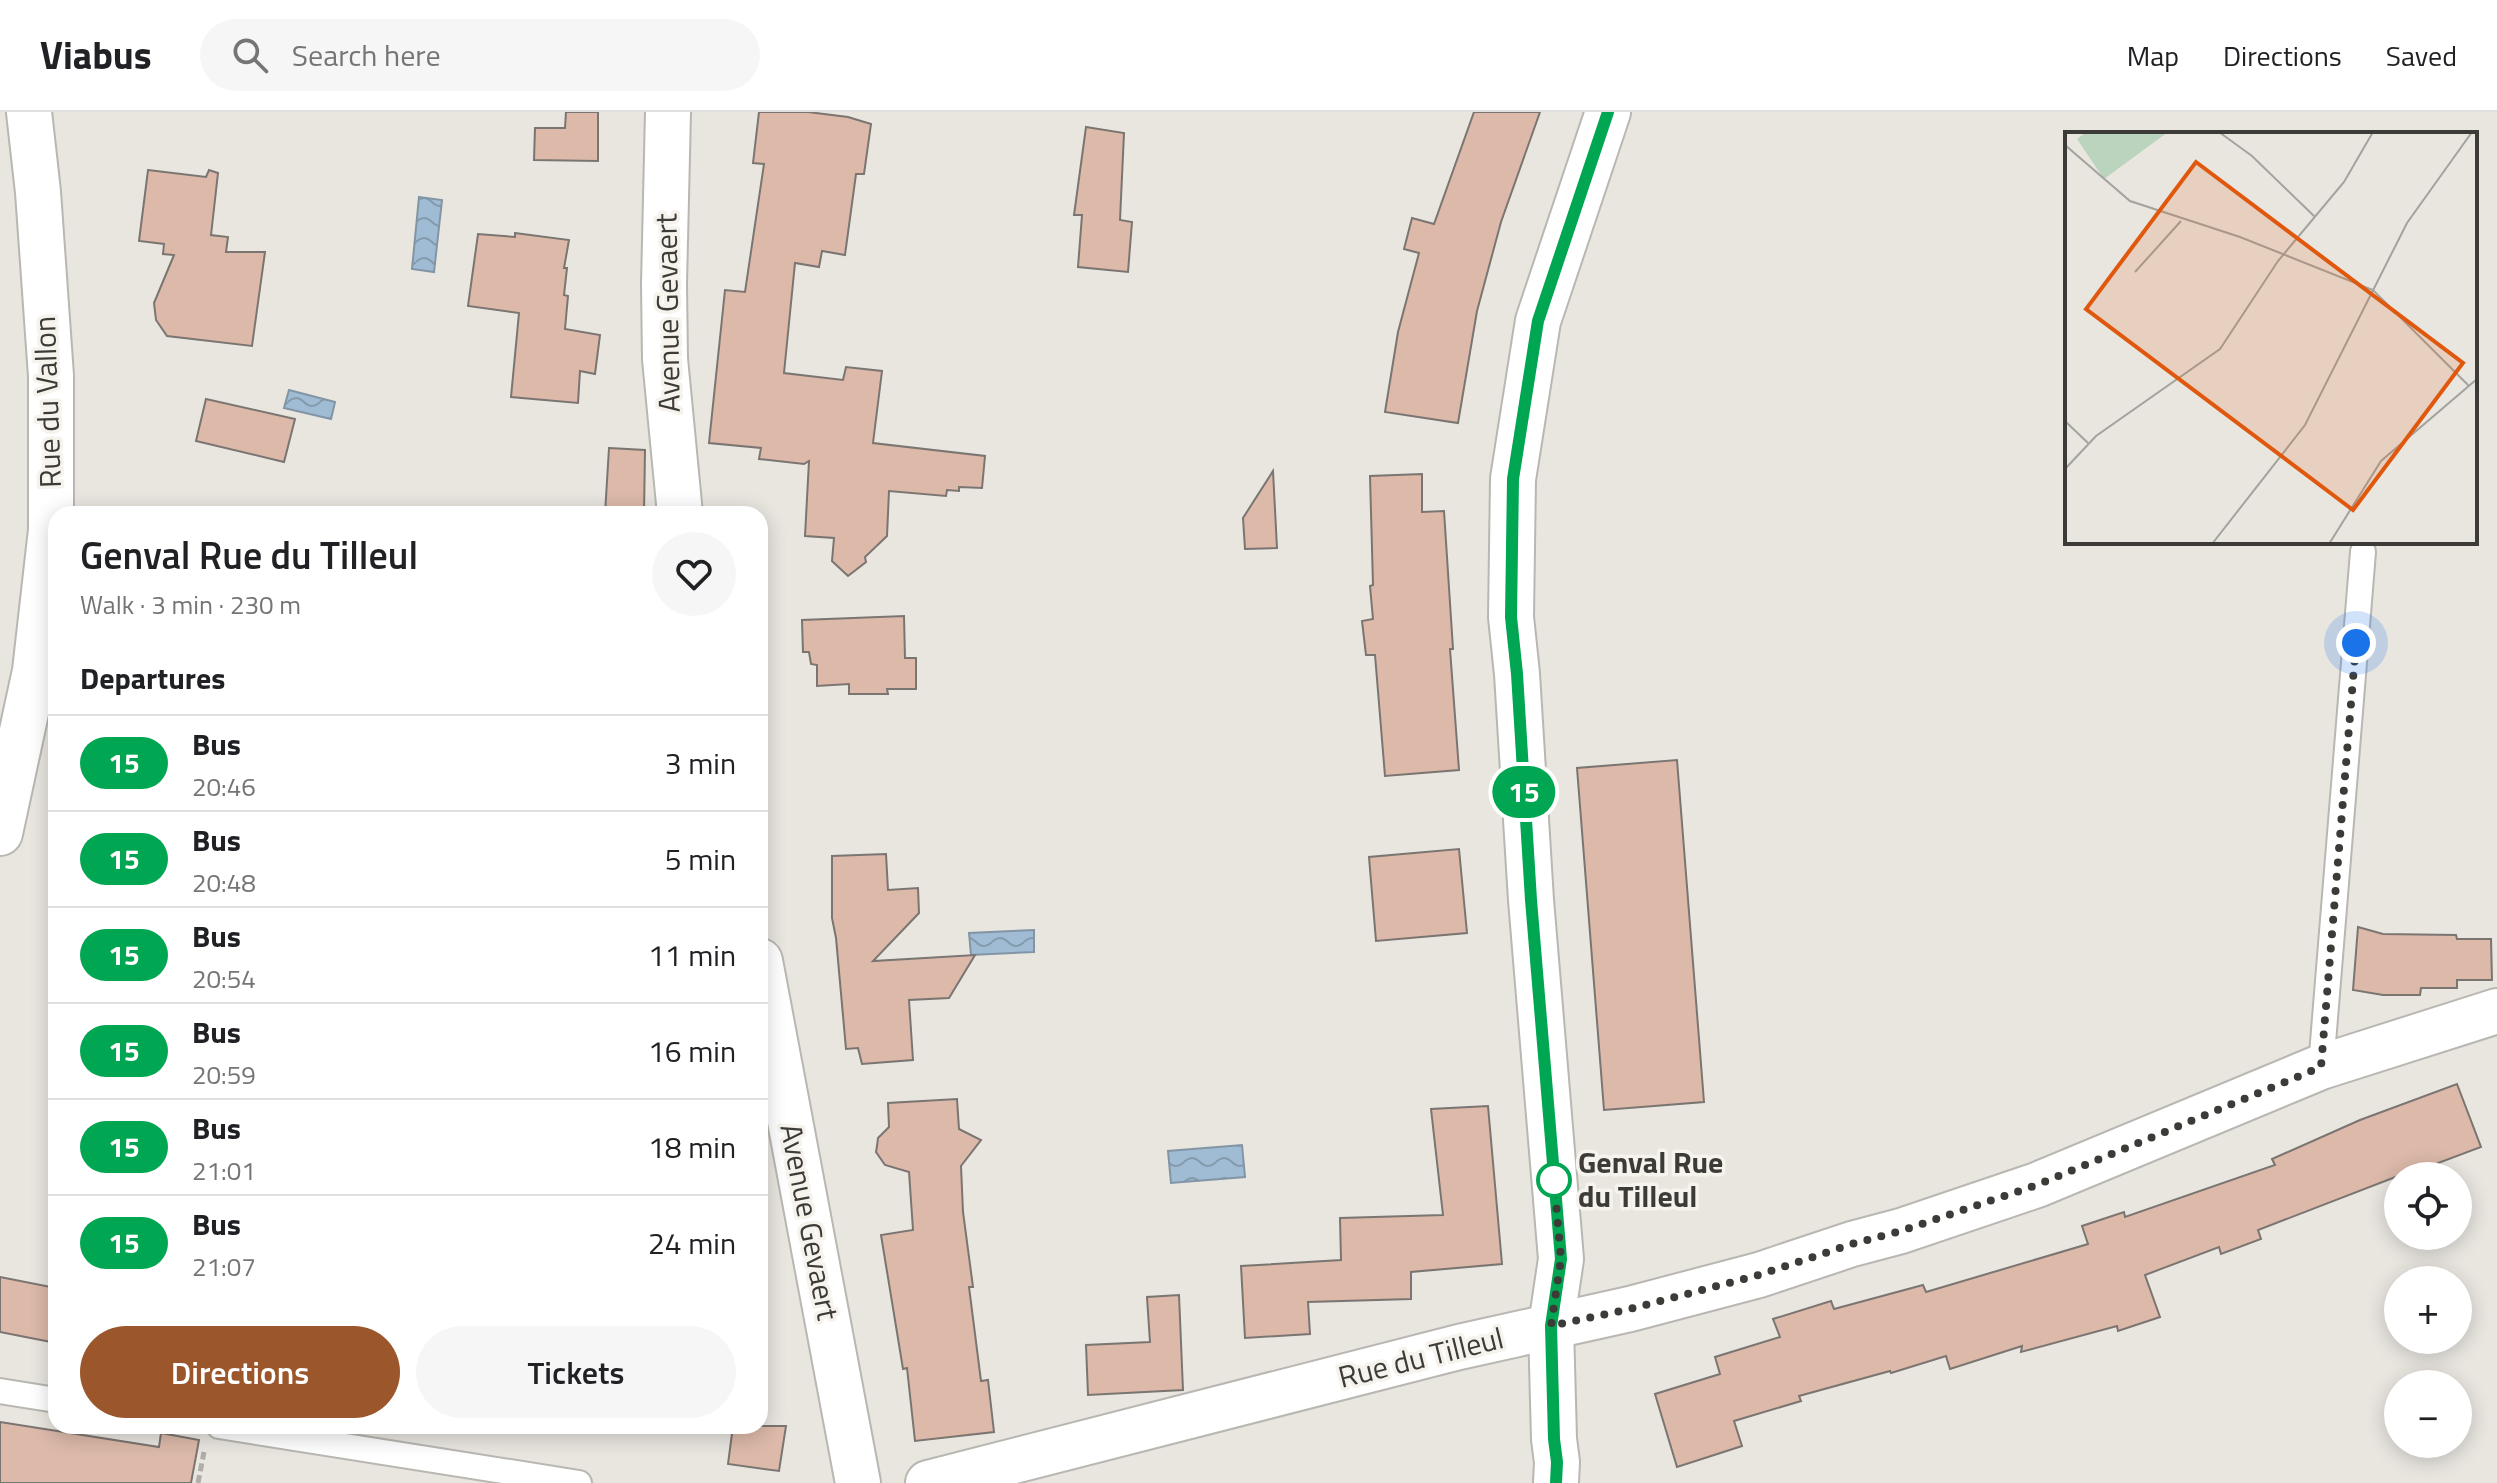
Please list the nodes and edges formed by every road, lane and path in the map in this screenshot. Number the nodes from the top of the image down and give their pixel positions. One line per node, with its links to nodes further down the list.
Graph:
1 (29, 112): 4 (street, Rue du Vallon)
2 (668, 112): 5 (street, Avenue Gevaert)
3 (1608, 112): 12 (street)
4 (51, 506)
5 (679, 506)
6 (2363, 552): 11 (lane)
7 (48, 556): 8 (street, Rue du Vallon)
8 (0, 833)
9 (768, 1004): 17 (street, Avenue Gevaert)
10 (2497, 1011): 11 (street, Rue du Tilleul)
11 (2321, 1067): 12 (street, Rue du Tilleul)
12 (1551, 1326): 18 (street, Rue du Tilleul); 19 (street)
13 (0, 1391): 14 (lane)
14 (48, 1399)
15 (270, 1434): 16 (lane)
16 (579, 1483)
17 (858, 1483)
18 (928, 1483)
19 (1556, 1483)

